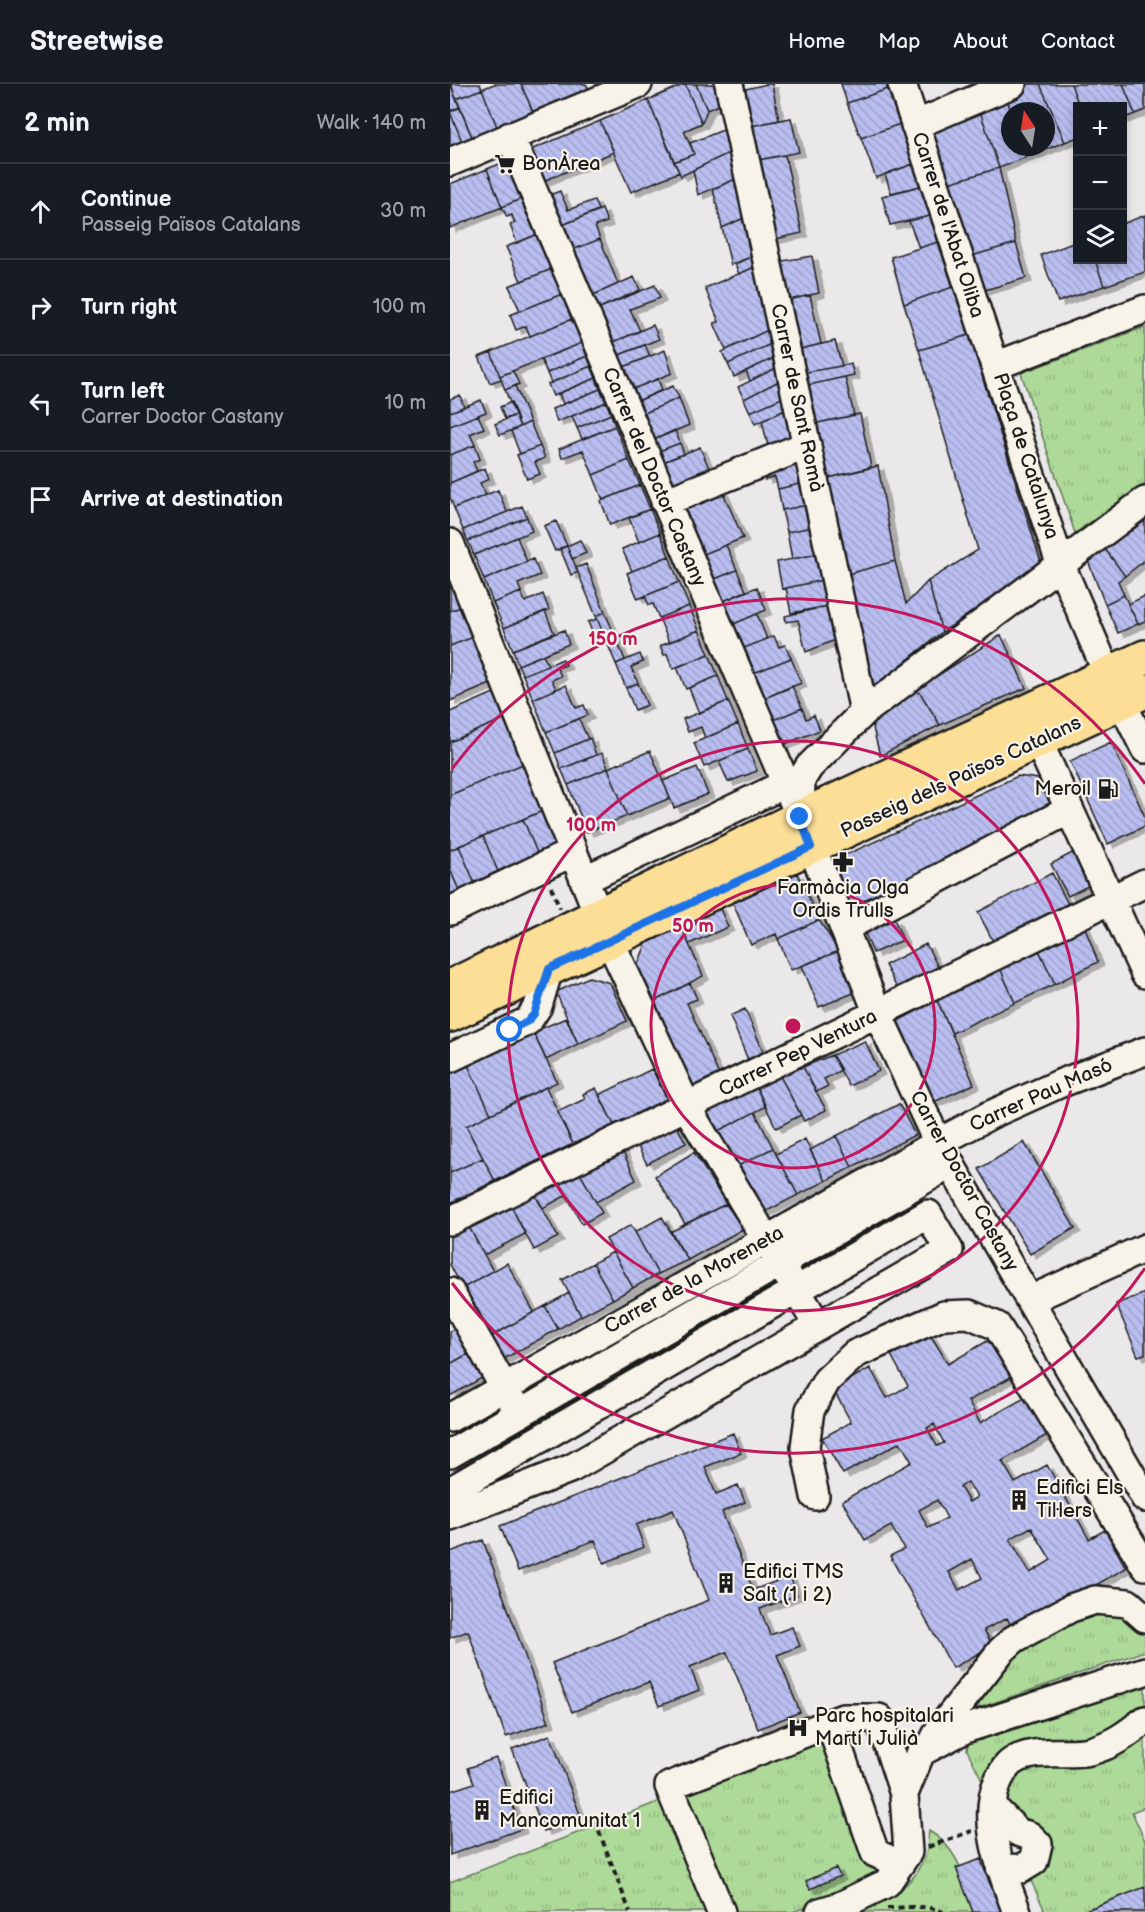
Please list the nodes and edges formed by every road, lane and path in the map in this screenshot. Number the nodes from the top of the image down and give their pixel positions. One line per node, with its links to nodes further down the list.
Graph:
1 (638, 84): 6 (street)
2 (729, 84): 10 (street, Carrer de Sant Romà)
3 (902, 84): 5 (street, Carrer de l'Abat Oliba)
4 (1009, 84): 5 (street)
5 (915, 125): 9 (street, Carrer de l'Abat Oliba)
6 (510, 136): 7 (street); 12 (street, Carrer del Doctor Castany)
7 (450, 162)
8 (1145, 309): 9 (street, Plaça de Catalunya)
9 (995, 366): 14 (street, Plaça de Catalunya)
10 (807, 445): 12 (street); 17 (street, Carrer de Sant Romà)
11 (1145, 501): 14 (street, Plaça de Catalunya)
12 (665, 502): 20 (street, Carrer del Doctor Castany)
13 (450, 543): 24 (street)
14 (1060, 564): 16 (street); 17 (street)
15 (1145, 657): 16 (main road)
16 (1124, 690): 18 (main road, Passeig dels Països Catalans); 19 (street); 22 (main road)
17 (864, 712): 22 (street)
18 (1038, 741): 21 (street); 23 (main road, Passeig dels Països Catalans)
19 (1145, 749)
20 (785, 784): 22 (street, Carrer del Doctor Castany); 25 (street)
21 (1069, 810): 27 (street); 30 (street)
22 (800, 817): 23 (street, Carrer Doctor Castany); 29 (main road)
23 (811, 847): 29 (main road, Passeig dels Països Catalans); 30 (street, Carrer Doctor Castany)
24 (573, 852): 25 (street); 28 (street)
25 (584, 880): 29 (street)
26 (1145, 883): 27 (street, Carrer Pep Ventura)
27 (1110, 900): 32 (street); 34 (street, Carrer Pep Ventura)
28 (450, 911)
29 (604, 927): 31 (main road, Passeig dels Països Catalans); 33 (main road); 38 (street)
30 (844, 928): 34 (street, Carrer Doctor Castany)
31 (549, 969): 35 (main road, Passeig dels Països Catalans); 37 (street)
32 (1145, 974)
33 (450, 987)
34 (878, 1014): 38 (street, Carrer Pep Ventura); 39 (street, Carrer Doctor Castany)
35 (450, 1015)
36 (1145, 1051): 39 (street, Carrer Pau Masó)
37 (450, 1058)
38 (687, 1106): 40 (street, Carrer Pep Ventura); 41 (street)
39 (944, 1154): 41 (street, Carrer de la Moreneta); 43 (street); 54 (street, Carrer Doctor Castany)
40 (450, 1221)
41 (766, 1240): 43 (street); 48 (street, Carrer de la Moreneta)
42 (1145, 1248): 46 (street)
43 (779, 1264): 44 (street); 49 (street)
44 (796, 1290): 47 (street); 47 (street); 52 (street)
45 (450, 1292): 48 (street)
46 (1043, 1294)
47 (818, 1326): 55 (street)
48 (504, 1387): 49 (street); 50 (street, Carrer de la Moreneta)
49 (519, 1414): 51 (street)
50 (450, 1418)
51 (450, 1454)
52 (450, 1491)
53 (815, 1496): 56 (street)
54 (1145, 1498)
55 (450, 1516)
56 (1145, 1566)
57 (1141, 1606): 61 (street)
58 (1145, 1671): 61 (street)
59 (1145, 1720): 63 (street)
60 (831, 1723): 62 (street); 67 (street); 71 (street)
61 (931, 1748): 62 (street)
62 (904, 1794): 67 (street)
63 (993, 1807): 68 (street); 68 (street)
64 (595, 1821): 70 (path)
65 (978, 1829): 66 (path)
66 (922, 1849)
67 (900, 1864): 72 (street)
68 (1000, 1867): 74 (street)
69 (886, 1908): 73 (path)
70 (630, 1912)
71 (721, 1912)
72 (820, 1912)
73 (943, 1912)
74 (1017, 1912)

